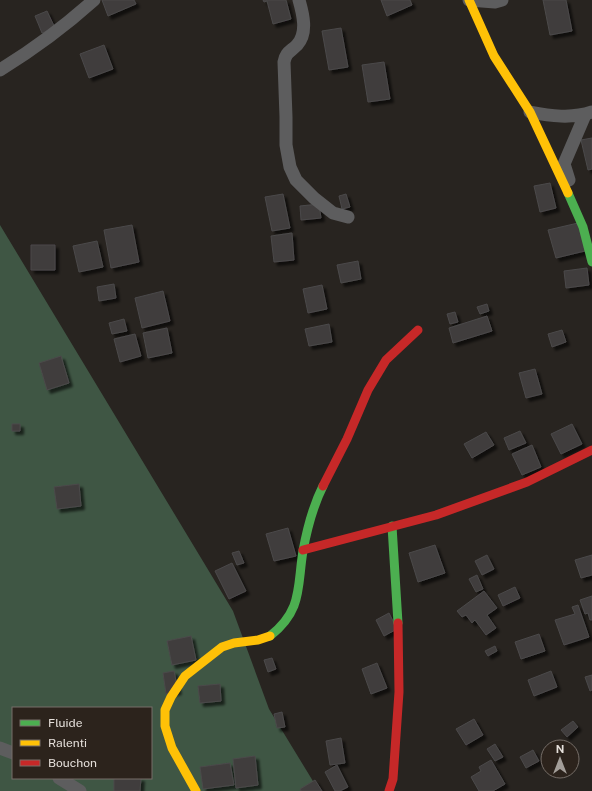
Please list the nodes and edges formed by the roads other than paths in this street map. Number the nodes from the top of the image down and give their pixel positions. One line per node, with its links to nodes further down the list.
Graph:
1 (94, 0): 5 (street)
2 (298, 0): 8 (street)
3 (469, 0): 4 (street); 6 (street)
4 (502, 0)
5 (0, 70)
6 (530, 112): 7 (street); 9 (street)
7 (588, 113): 9 (street)
8 (348, 217)
9 (583, 227): 10 (street)
10 (592, 262)
11 (418, 330): 14 (street)
12 (592, 450): 13 (street)
13 (392, 526): 14 (street); 20 (street)
14 (304, 550): 19 (street)
15 (0, 748): 16 (street)
16 (12, 753)
17 (61, 779): 18 (street)
18 (80, 791)
19 (196, 791)
20 (389, 791)

